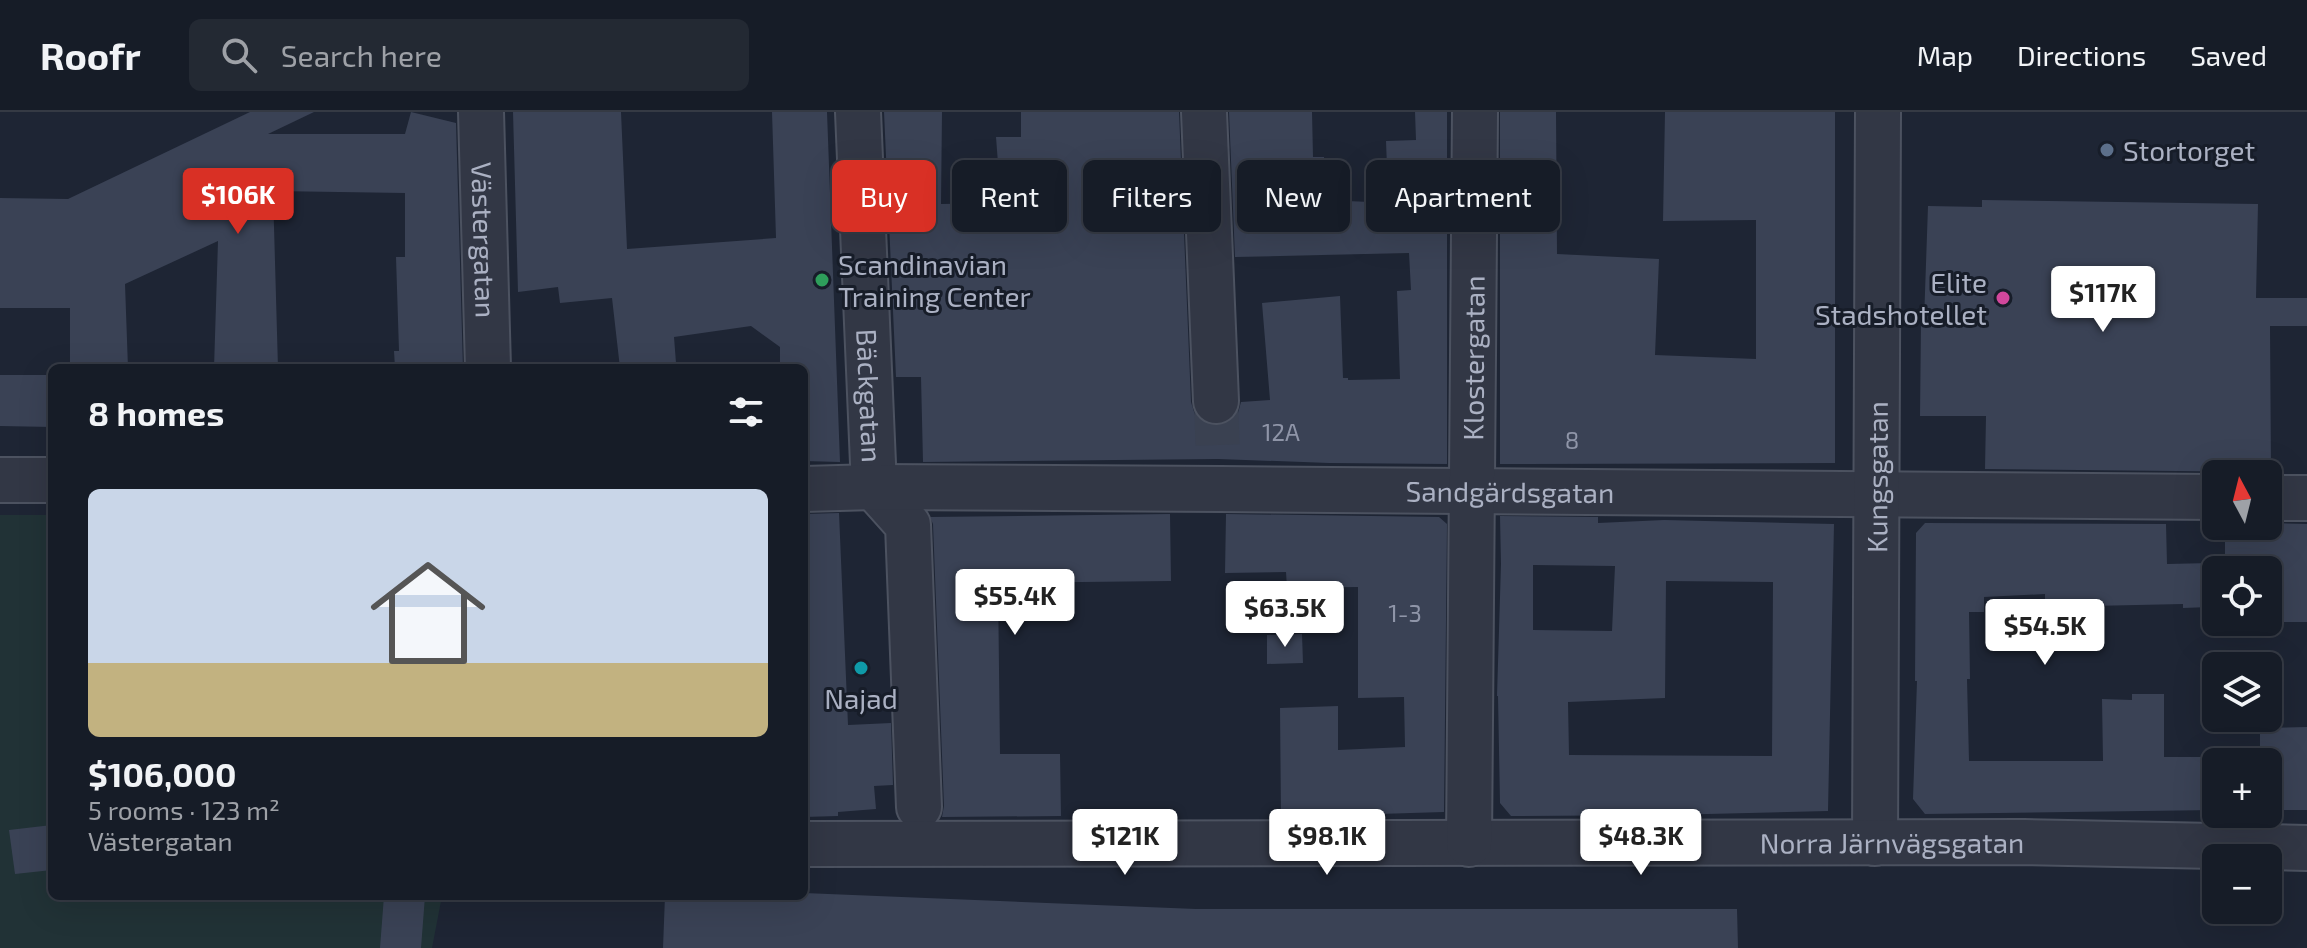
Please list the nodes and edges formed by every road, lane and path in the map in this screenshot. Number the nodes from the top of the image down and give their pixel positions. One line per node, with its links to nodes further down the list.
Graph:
1 (481, 112): 6 (street, Västergatan)
2 (858, 112): 10 (street, Bäckgatan)
3 (1204, 112): 7 (street)
4 (1475, 112): 12 (street, Klostergatan)
5 (1878, 112): 13 (street, Kungsgatan)
6 (488, 364)
7 (1216, 401)
8 (0, 480): 9 (street)
9 (48, 480)
10 (874, 487): 11 (street, Sandgärdsgatan); 12 (street, Sandgärdsgatan); 17 (street)
11 (808, 489)
12 (1471, 490): 13 (street, Sandgärdsgatan); 20 (street, Klostergatan)
13 (1875, 494): 14 (street, Sandgärdsgatan); 18 (street, Kungsgatan)
14 (2202, 497)
15 (2282, 498): 16 (street)
16 (2307, 498)
17 (919, 807)
18 (1875, 843): 20 (street, Norra Järnvägsgatan); 21 (street, Norra Järnvägsgatan)
19 (808, 844): 20 (street, Norra Järnvägsgatan)
20 (1469, 844)
21 (2307, 848)

